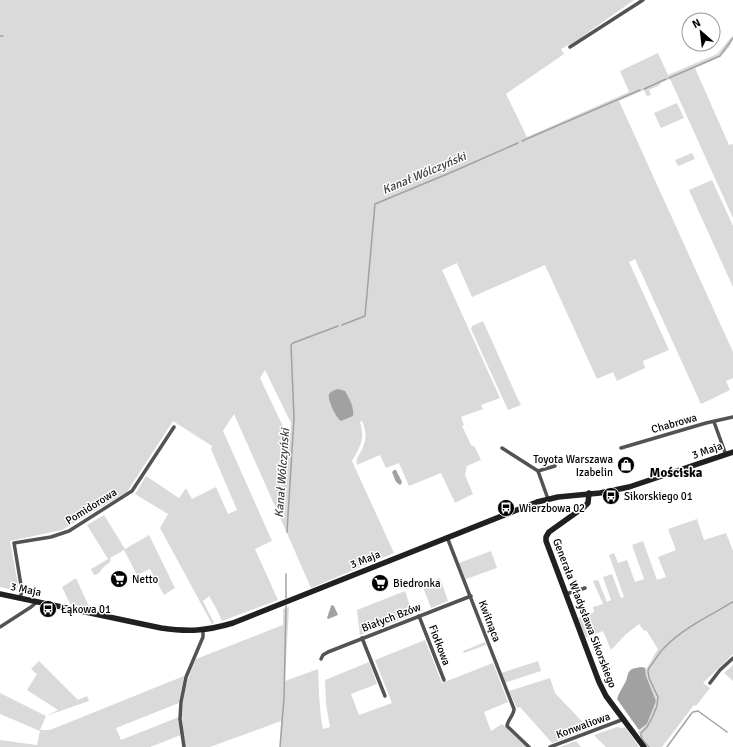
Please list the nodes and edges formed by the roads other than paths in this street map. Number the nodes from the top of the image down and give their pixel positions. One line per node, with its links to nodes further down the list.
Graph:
1 (643, 0): 2 (street)
2 (570, 47)
3 (733, 417): 4 (street, Chabrowa)
4 (714, 422): 7 (street, Chabrowa); 9 (street)
5 (174, 427): 19 (street, Pomidorowa)
6 (502, 448): 11 (street)
7 (621, 448)
8 (733, 452): 9 (street, 3 Maja)
9 (726, 455): 12 (street, 3 Maja)
10 (555, 466): 11 (street)
11 (538, 471): 13 (street)
12 (589, 494): 13 (street, 3 Maja); 17 (street, Generała Władysława Sikorskiego)
13 (548, 499): 14 (street, 3 Maja)
14 (447, 537): 18 (street, Kwitnąca); 23 (street, 3 Maja)
15 (585, 588): 17 (street)
16 (0, 594): 19 (street, 3 Maja)
17 (566, 594): 30 (street, Generała Władysława Sikorskiego)
18 (471, 596): 21 (street, Białych Bzów); 32 (street, Kwitnąca)
19 (20, 598): 20 (street, 3 Maja)
20 (37, 602): 22 (street); 23 (street, 3 Maja)
21 (419, 616): 24 (street, Białych Bzów); 27 (street, Fiołkowa)
22 (0, 627)
23 (203, 630): 31 (street)
24 (362, 638): 26 (street, Białych Bzów); 29 (street)
25 (733, 658): 28 (street)
26 (321, 659)
27 (444, 680)
28 (710, 683)
29 (385, 696)
30 (624, 719): 33 (street, Konwaliowa); 34 (street, Generała Władysława Sikorskiego)
31 (184, 747)
32 (529, 747)
33 (550, 747)
34 (644, 747)

